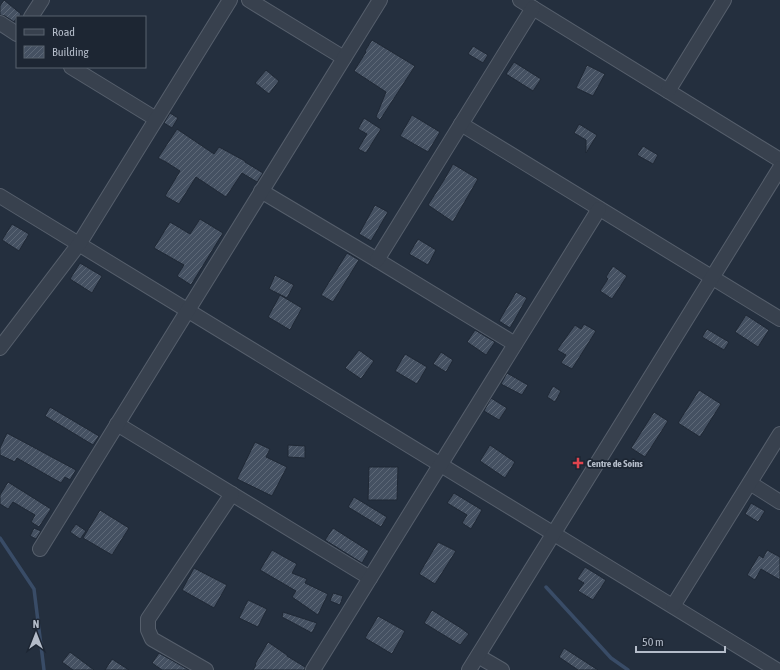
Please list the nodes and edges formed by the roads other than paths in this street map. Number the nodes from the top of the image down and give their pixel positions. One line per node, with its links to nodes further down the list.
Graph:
1 (42, 0): 9 (street)
2 (230, 0): 15 (street)
3 (249, 0): 7 (street)
4 (380, 0): 12 (street)
5 (520, 0): 8 (street)
6 (724, 0): 14 (street)
7 (272, 6): 12 (street)
8 (533, 8): 14 (street); 16 (street)
9 (32, 16)
10 (0, 23): 11 (street)
11 (16, 33)
12 (344, 58): 19 (street)
13 (73, 68): 15 (street)
14 (668, 91): 17 (street)
15 (156, 119): 22 (street)
16 (461, 124): 21 (street); 23 (street)
17 (780, 160)
18 (780, 168): 24 (street)
19 (261, 191): 23 (street); 25 (street)
20 (0, 196): 22 (street)
21 (599, 209): 24 (street); 27 (street)
22 (79, 244): 25 (street); 28 (street)
23 (377, 260): 27 (street)
24 (712, 278): 26 (street); 35 (street)
25 (188, 310): 29 (street); 31 (street)
26 (780, 319)
27 (515, 344): 31 (street)
28 (0, 348)
29 (117, 424): 33 (street); 36 (street)
30 (780, 434): 32 (street)
31 (440, 464): 35 (street); 37 (street)
32 (750, 483): 34 (street); 38 (street)
33 (232, 494): 37 (street); 40 (street)
34 (780, 502)
35 (554, 534): 38 (street); 39 (street)
36 (40, 549)
37 (370, 578): 41 (street)
38 (673, 606): 44 (street)
39 (478, 656): 42 (street); 43 (street)
40 (206, 670)
41 (313, 670)
42 (469, 670)
43 (502, 670)
44 (777, 670)

